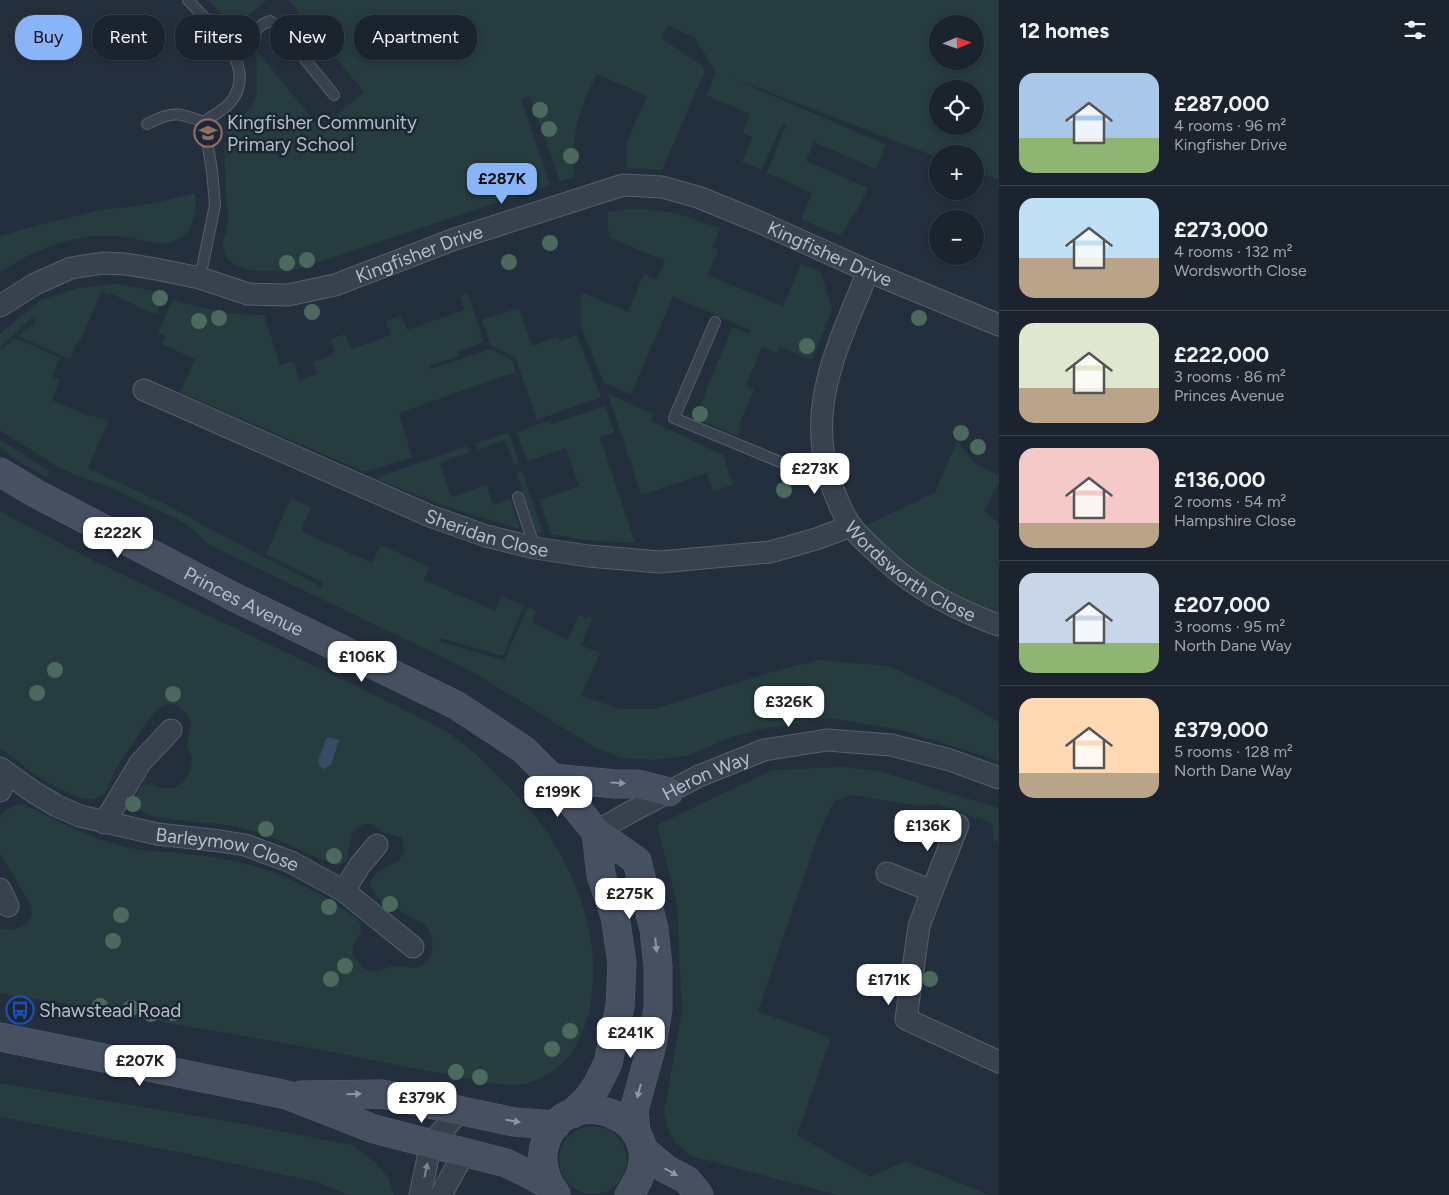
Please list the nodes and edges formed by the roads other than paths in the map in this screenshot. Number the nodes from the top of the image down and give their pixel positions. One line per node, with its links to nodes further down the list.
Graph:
1 (188, 0): 2 (lane)
2 (201, 15)
3 (260, 27): 5 (lane)
4 (235, 60): 6 (lane)
5 (334, 95)
6 (204, 122): 7 (lane); 9 (lane)
7 (147, 124)
8 (868, 271): 9 (street, Kingfisher Drive); 12 (street, Kingfisher Drive); 14 (street, Wordsworth Close)
9 (200, 278): 10 (street, Kingfisher Drive)
10 (0, 306)
11 (715, 322): 14 (lane)
12 (999, 326)
13 (144, 390): 18 (street, Sheridan Close)
14 (826, 470): 17 (street, Wordsworth Close)
15 (0, 472): 22 (street, Princes Avenue)
16 (518, 497): 18 (lane)
17 (851, 526): 18 (street, Sheridan Close); 19 (street, Wordsworth Close)
18 (535, 548)
19 (999, 625)
20 (171, 730): 25 (street)
21 (3, 778): 25 (street, Barleymow Close)
22 (552, 778): 24 (street, one-way to 24); 27 (street, Princes Avenue)
23 (999, 778): 24 (street, Heron Way)
24 (669, 792): 27 (street, Heron Way)
25 (104, 823): 31 (street, Barleymow Close)
26 (958, 826): 30 (street)
27 (596, 832): 37 (street); 38 (street, Princes Avenue, one-way to 38)
28 (377, 845): 31 (street)
29 (887, 874): 30 (street)
30 (932, 891): 34 (street)
31 (344, 892): 32 (street, Barleymow Close)
32 (413, 947)
33 (0, 1037): 35 (street)
34 (999, 1062)
35 (287, 1095): 36 (street, one-way to 36); 39 (street)
36 (460, 1111): 37 (street, one-way to 37); 39 (street)
37 (564, 1119): 38 (street); 41 (street)
38 (639, 1141): 44 (street, Princes Avenue); 45 (street, one-way to 45)
39 (432, 1145): 40 (street); 42 (street, one-way to 39)
40 (464, 1153): 41 (street); 43 (street)
41 (553, 1191)
42 (420, 1195)
43 (441, 1195)
44 (629, 1195)
45 (699, 1195)

